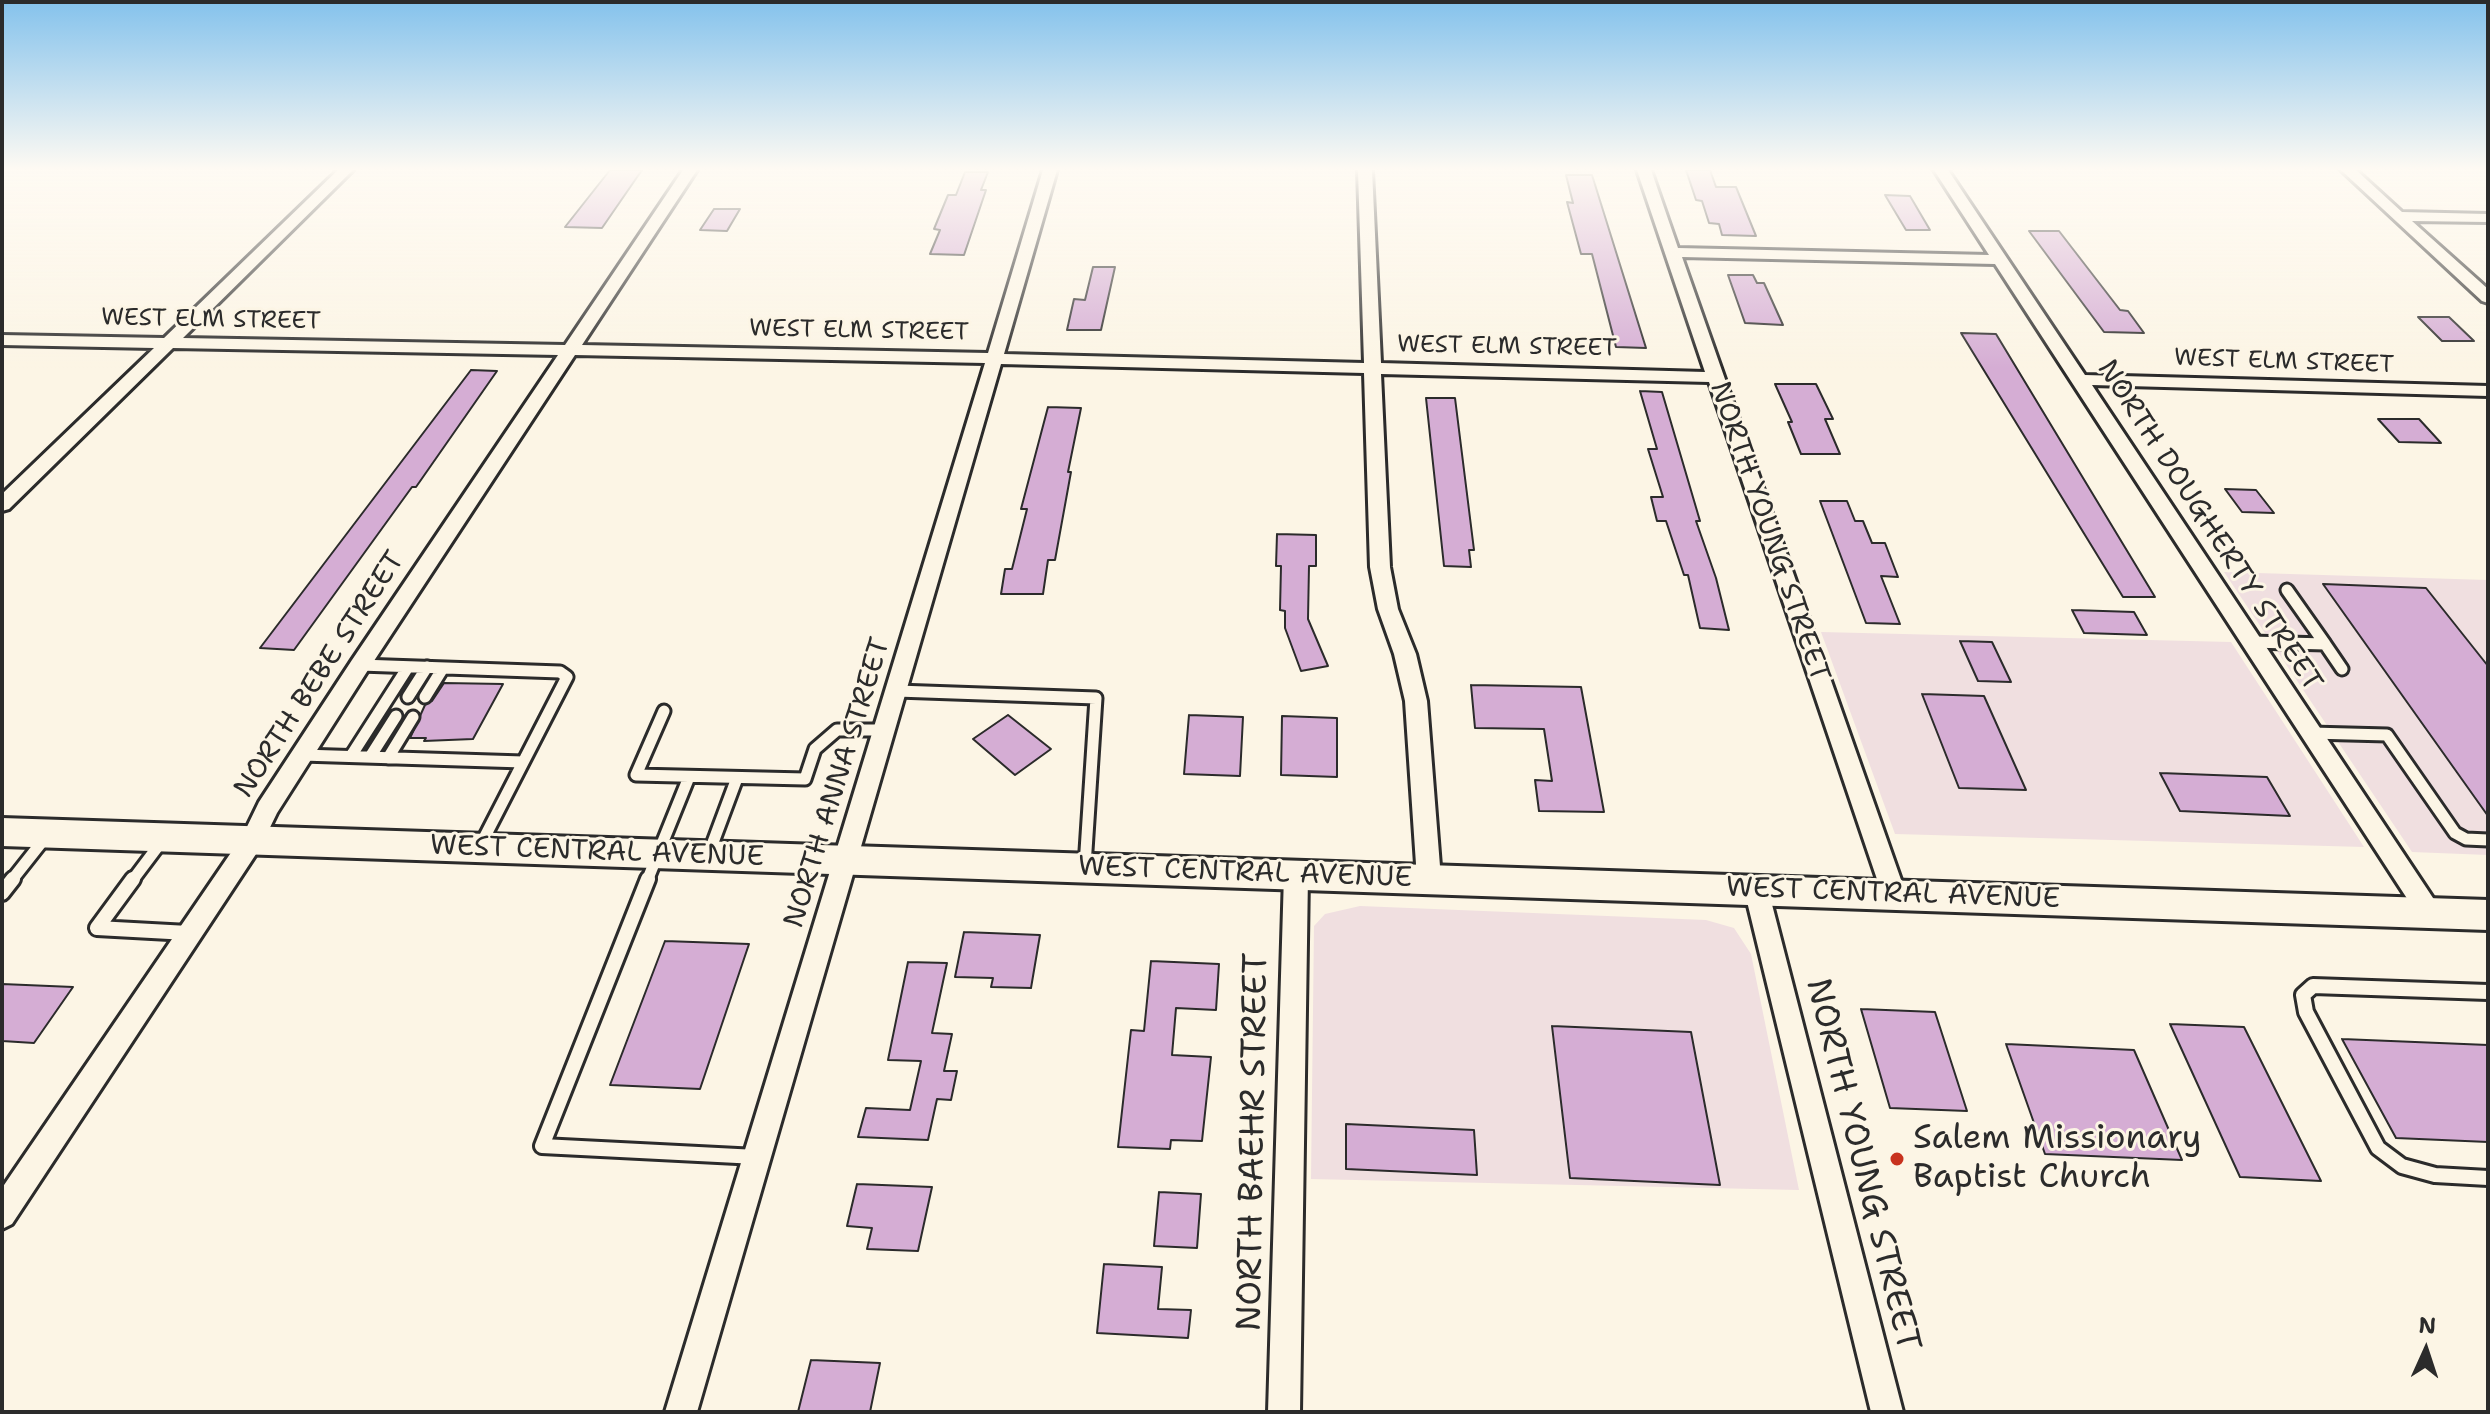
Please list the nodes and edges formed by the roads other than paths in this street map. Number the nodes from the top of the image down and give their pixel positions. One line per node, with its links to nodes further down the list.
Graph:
1 (278, 236): 12 (street)
2 (646, 236): 13 (street, NORTH BEBE STREET)
3 (1031, 236): 14 (street, NORTH ANNA STREET)
4 (1368, 236): 15 (street)
5 (1667, 236): 8 (street, NORTH YOUNG STREET)
6 (1985, 236): 9 (street, NORTH DOUGHERTY STREET)
7 (2421, 236): 10 (street)
8 (1672, 252): 9 (street); 16 (street, NORTH YOUNG STREET)
9 (2001, 260): 17 (street, NORTH DOUGHERTY STREET)
10 (2488, 298)
11 (2, 340): 12 (street, WEST ELM STREET)
12 (168, 343): 13 (street, WEST ELM STREET); 19 (street)
13 (570, 350): 14 (street, WEST ELM STREET); 23 (street, NORTH BEBE STREET)
14 (995, 358): 15 (street, WEST ELM STREET); 28 (street, NORTH ANNA STREET)
15 (1373, 368): 16 (street, WEST ELM STREET); 54 (street)
16 (1715, 377): 57 (street, NORTH YOUNG STREET)
17 (2080, 380): 18 (street, WEST ELM STREET); 21 (street, NORTH DOUGHERTY STREET)
18 (2488, 391)
19 (2, 505)
20 (2287, 590): 22 (lane)
21 (2251, 642): 22 (lane); 35 (street, NORTH DOUGHERTY STREET)
22 (2325, 644): 27 (lane)
23 (360, 665): 24 (lane); 36 (street, NORTH BEBE STREET)
24 (408, 667): 25 (lane); 37 (lane)
25 (427, 667): 26 (lane); 29 (lane)
26 (443, 668): 30 (lane); 40 (lane)
27 (2342, 669)
28 (897, 691): 34 (street, NORTH ANNA STREET); 52 (lane)
29 (408, 697)
30 (425, 697)
31 (664, 711): 41 (lane)
32 (396, 716): 38 (lane)
33 (413, 717): 39 (lane)
34 (886, 730): 42 (lane); 51 (street, NORTH ANNA STREET)
35 (2311, 733): 46 (lane); 58 (street, NORTH DOUGHERTY STREET)
36 (301, 755): 37 (lane); 47 (street, NORTH BEBE STREET)
37 (351, 756): 38 (lane)
38 (370, 757): 39 (lane)
39 (388, 758): 40 (lane)
40 (523, 762): 48 (lane)
41 (689, 777): 42 (lane); 49 (lane)
42 (737, 778): 50 (lane)
43 (2, 832): 44 (main road, WEST CENTRAL AVENUE)
44 (48, 834): 45 (main road, WEST CENTRAL AVENUE); 56 (lane)
45 (165, 838): 47 (main road, WEST CENTRAL AVENUE); 60 (lane)
46 (2488, 840)
47 (252, 841): 48 (main road, WEST CENTRAL AVENUE); 60 (street, NORTH BEBE STREET)
48 (479, 848): 49 (main road, WEST CENTRAL AVENUE)
49 (659, 854): 50 (main road, WEST CENTRAL AVENUE); 62 (lane)
50 (708, 856): 51 (main road, WEST CENTRAL AVENUE)
51 (847, 860): 52 (main road, WEST CENTRAL AVENUE); 62 (street, NORTH ANNA STREET)
52 (1085, 868): 53 (main road, WEST CENTRAL AVENUE)
53 (1296, 875): 54 (main road, WEST CENTRAL AVENUE); 66 (street, NORTH BAEHR STREET)
54 (1429, 879): 55 (main road, WEST CENTRAL AVENUE)
55 (1756, 889): 57 (main road, WEST CENTRAL AVENUE); 67 (street, NORTH YOUNG STREET)
56 (2, 893)
57 (1894, 894): 58 (main road, WEST CENTRAL AVENUE)
58 (2430, 913): 59 (main road, WEST CENTRAL AVENUE)
59 (2488, 915)
60 (190, 934): 64 (street, NORTH BEBE STREET)
61 (2488, 992): 63 (lane)
62 (758, 1157): 65 (street, NORTH ANNA STREET)
63 (2488, 1178)
64 (2, 1214)
65 (681, 1412)
66 (1284, 1412)
67 (1887, 1412)

